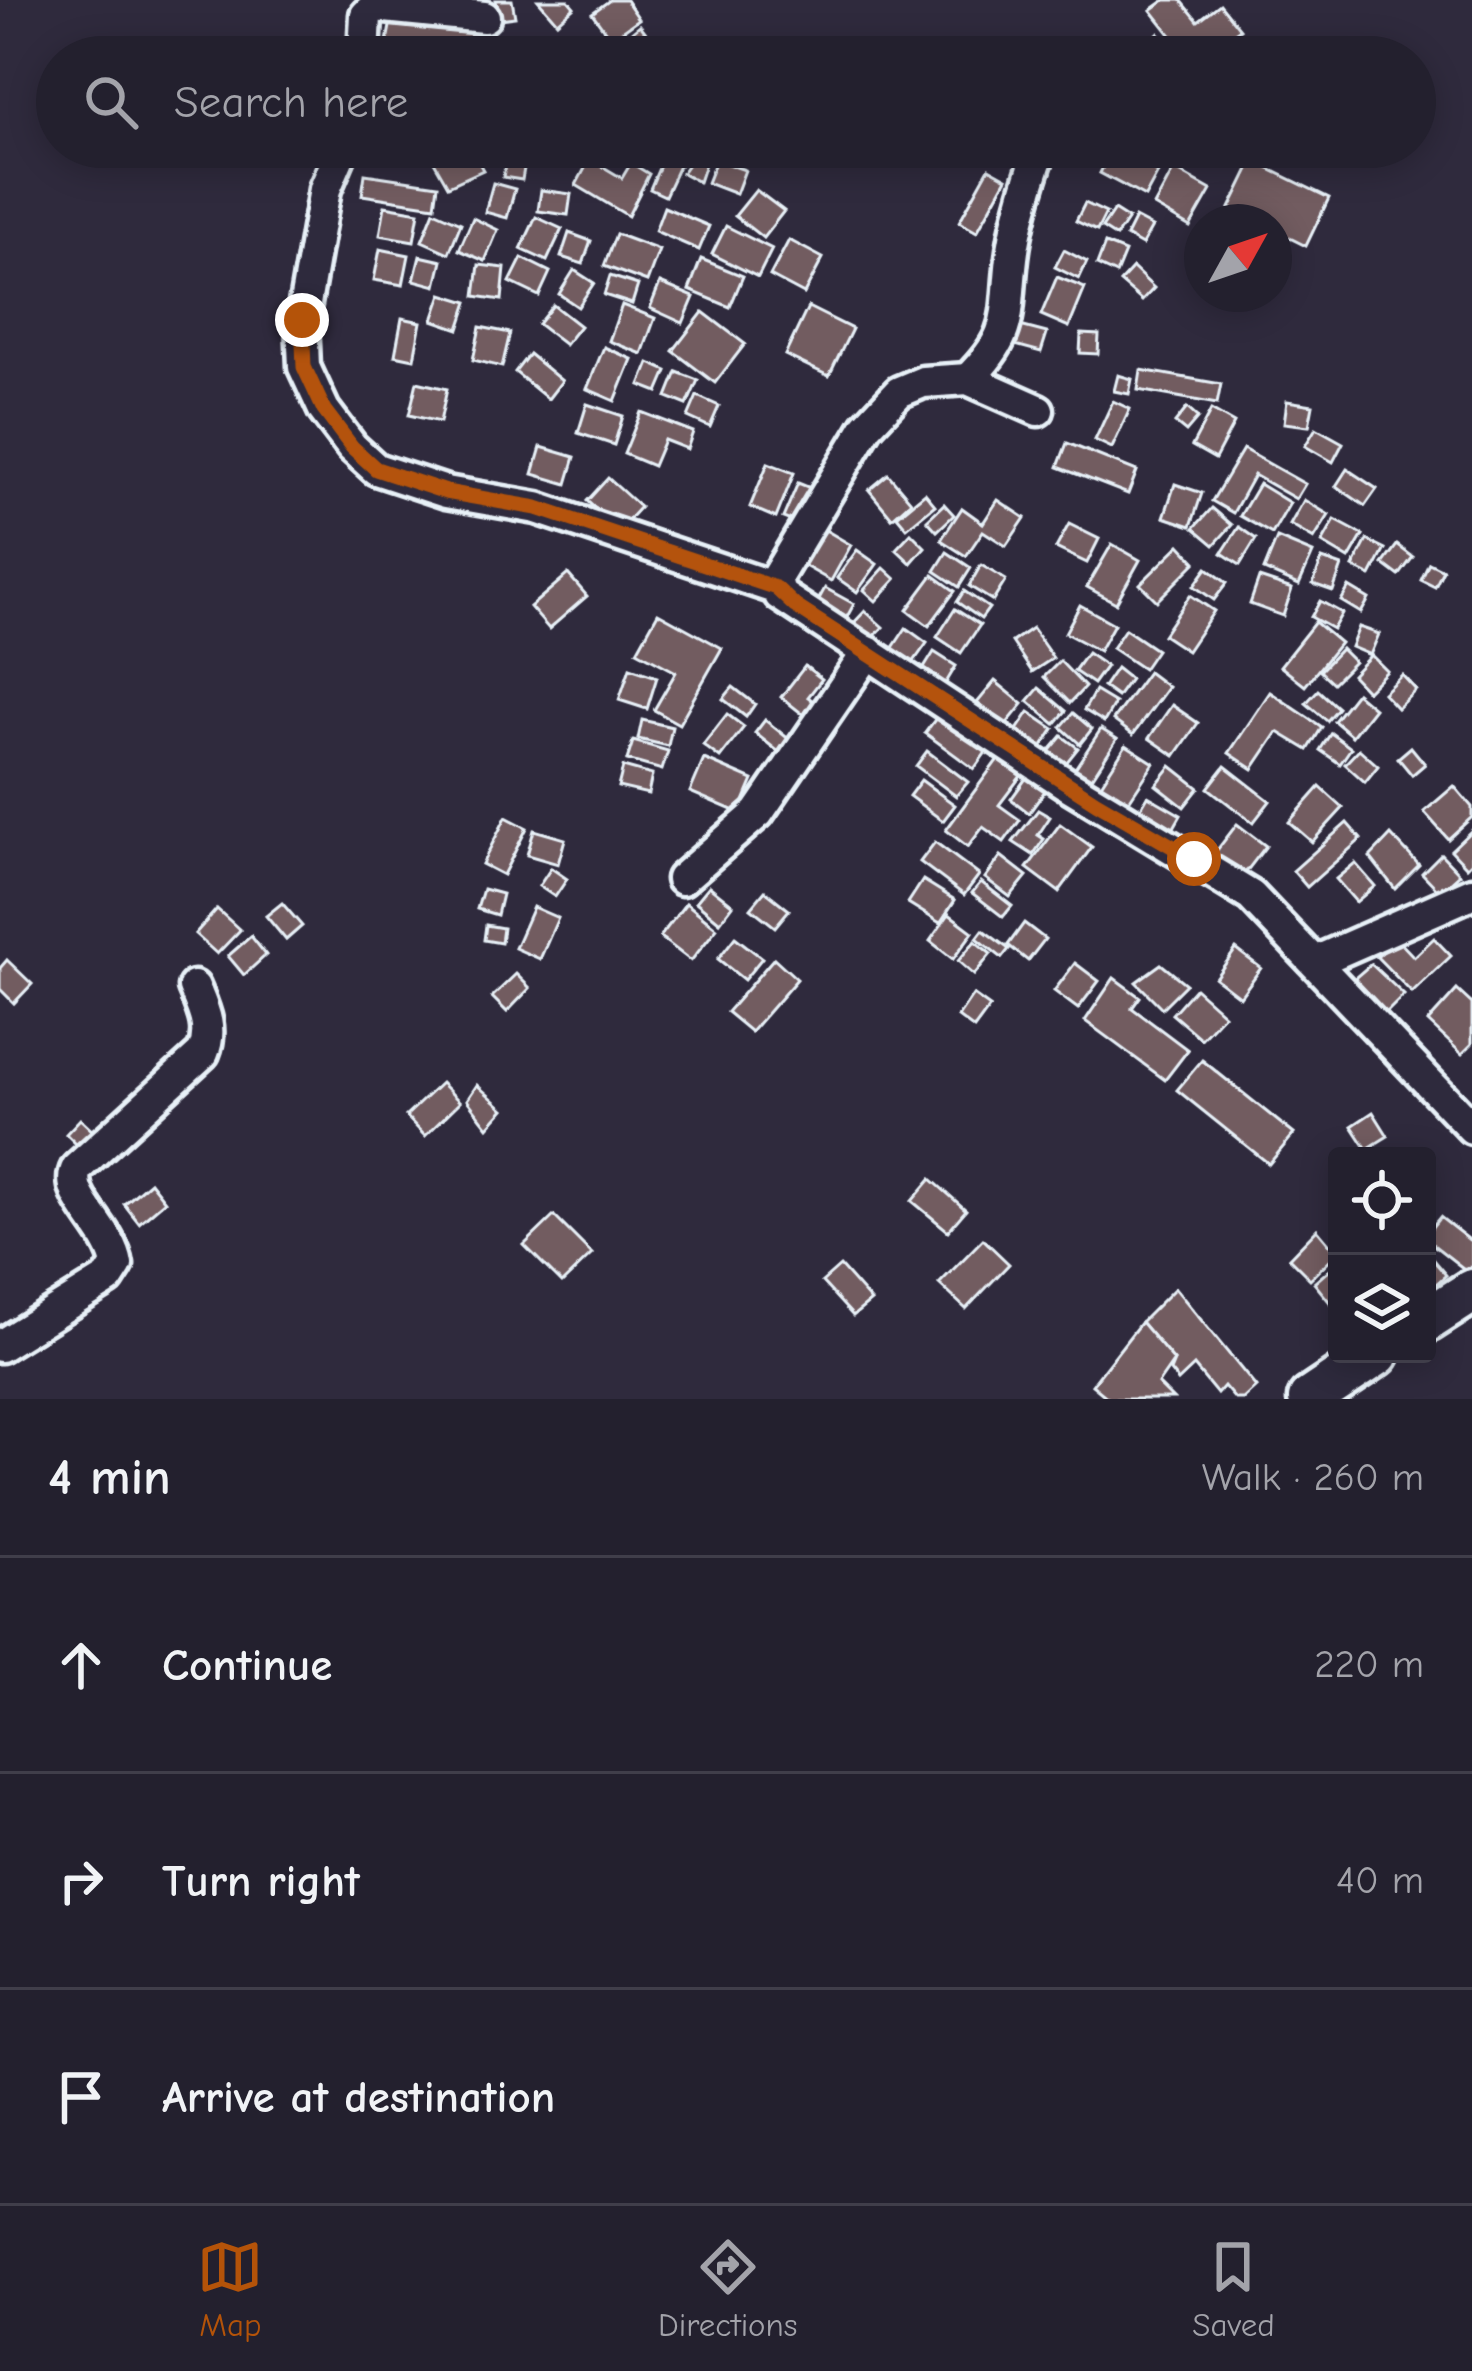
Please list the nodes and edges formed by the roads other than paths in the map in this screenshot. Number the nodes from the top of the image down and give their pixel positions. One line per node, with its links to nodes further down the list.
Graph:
1 (484, 17): 2 (street)
2 (365, 36)
3 (334, 168): 7 (street)
4 (1035, 168): 5 (street)
5 (968, 379): 6 (street); 7 (street)
6 (1038, 410)
7 (776, 588): 8 (street)
8 (868, 652): 9 (street); 11 (street)
9 (682, 879)
10 (1472, 893): 11 (street)
11 (1315, 962): 13 (street)
12 (194, 988): 16 (street)
13 (1472, 1128)
14 (1472, 1291): 15 (street)
15 (1436, 1314)
16 (0, 1346)
17 (1364, 1363): 18 (street)
18 (1310, 1399)

